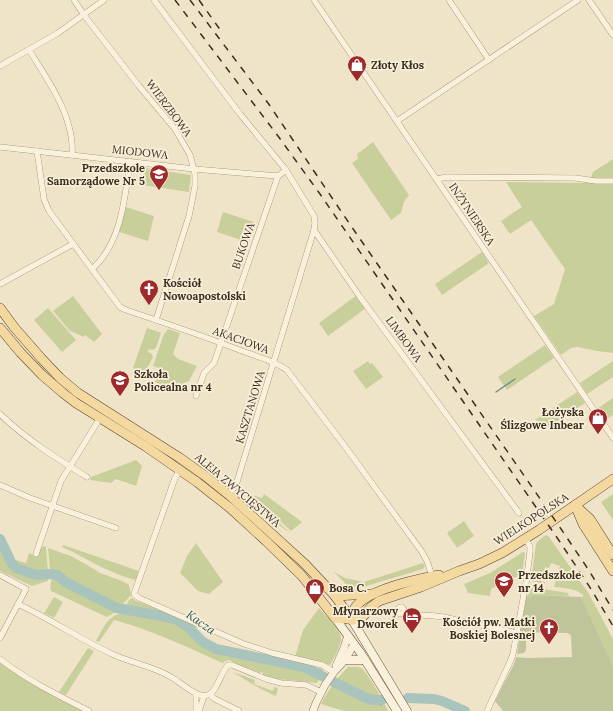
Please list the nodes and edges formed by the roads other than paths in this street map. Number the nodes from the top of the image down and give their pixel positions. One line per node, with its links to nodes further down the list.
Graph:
1 (74, 0): 8 (street, WIERZBOWA)
2 (104, 0): 8 (street)
3 (154, 0): 19 (street, LIMBOWA)
4 (314, 0): 13 (street, INŻYNIERSKA)
5 (449, 0): 11 (street)
6 (578, 0): 11 (street)
7 (589, 0): 9 (street)
8 (84, 14): 10 (street); 18 (street, WIERZBOWA)
9 (613, 35)
10 (29, 50): 12 (street); 16 (street)
11 (489, 60): 13 (street)
12 (0, 66)
13 (398, 121): 21 (street, INŻYNIERSKA)
14 (0, 147): 15 (street, MIODOWA)
15 (37, 151): 16 (street, MIODOWA); 24 (street, AKACJOWA)
16 (72, 155): 17 (street, MIODOWA)
17 (130, 161): 18 (street, MIODOWA); 25 (street)
18 (194, 169): 20 (street, MIODOWA); 28 (street, WIERZBOWA)
19 (286, 170): 20 (street); 23 (street, LIMBOWA)
20 (278, 176): 30 (street, BUKOWA)
21 (437, 179): 22 (street); 35 (street, INŻYNIERSKA)
22 (613, 181)
23 (314, 230): 31 (street, KASZTANOWA); 44 (street, LIMBOWA)
24 (74, 244): 25 (street, AKACJOWA); 26 (street)
25 (92, 269): 28 (street, AKACJOWA)
26 (0, 284)
27 (0, 308): 41 (main road, ALEJA ZWYCIĘSTWA)
28 (156, 320): 30 (street, AKACJOWA)
29 (2, 334): 34 (main road, ALEJA ZWYCIĘSTWA)
30 (221, 343): 31 (street, AKACJOWA); 32 (street, BUKOWA)
31 (273, 363): 41 (street, KASZTANOWA); 52 (street, AKACJOWA)
32 (196, 396)
33 (0, 414): 36 (street)
34 (100, 418): 36 (street); 37 (main road, ALEJA ZWYCIĘSTWA)
35 (613, 438)
36 (70, 466): 38 (street); 43 (street)
37 (180, 470): 57 (main road, ALEJA ZWYCIĘSTWA); 68 (street)
38 (87, 477)
39 (613, 479): 42 (main road, WIELKOPOLSKA)
40 (0, 485): 43 (street)
41 (229, 495): 54 (main road, ALEJA ZWYCIĘSTWA)
42 (575, 505): 46 (main road, WIELKOPOLSKA); 48 (main road); 50 (main road)
43 (52, 506): 45 (street); 47 (street)
44 (519, 513)
45 (116, 528)
46 (526, 539): 49 (main road, WIELKOPOLSKA); 61 (street)
47 (36, 554)
48 (613, 555)
49 (459, 571): 52 (main road, WIELKOPOLSKA); 58 (main road, WIELKOPOLSKA)
50 (613, 571)
51 (0, 575): 55 (street)
52 (432, 576): 53 (main road, WIELKOPOLSKA)
53 (373, 594): 54 (main road, WIELKOPOLSKA); 59 (main road, WIELKOPOLSKA)
54 (335, 596): 59 (main road, ALEJA ZWYCIĘSTWA)
55 (18, 604): 63 (street); 70 (street)
56 (404, 612): 61 (street)
57 (335, 618): 59 (main road); 62 (main road, ALEJA ZWYCIĘSTWA)
58 (362, 619): 59 (main road); 60 (main road, WIELKOPOLSKA)
59 (352, 620): 60 (main road, ALEJA ZWYCIĘSTWA); 62 (main road)
60 (358, 630): 62 (main road); 64 (main road, WIELKOPOLSKA); 78 (main road, ALEJA ZWYCIĘSTWA)
61 (517, 633): 79 (street)
62 (348, 635): 64 (main road, ALEJA ZWYCIĘSTWA); 68 (street)
63 (0, 638)
64 (354, 644): 66 (street); 67 (main road, ALEJA ZWYCIĘSTWA)
65 (0, 658): 73 (street)
66 (345, 660): 67 (main road); 68 (street)
67 (365, 660): 77 (main road, ALEJA ZWYCIĘSTWA)
68 (333, 672): 69 (street)
69 (321, 692): 71 (street); 76 (street)
70 (196, 694): 72 (street); 74 (street)
71 (210, 694): 72 (street); 75 (street)
72 (204, 696): 74 (street)
73 (89, 711)
74 (198, 711)
75 (239, 711)
76 (313, 711)
77 (397, 711)
78 (407, 711)
79 (487, 711)

